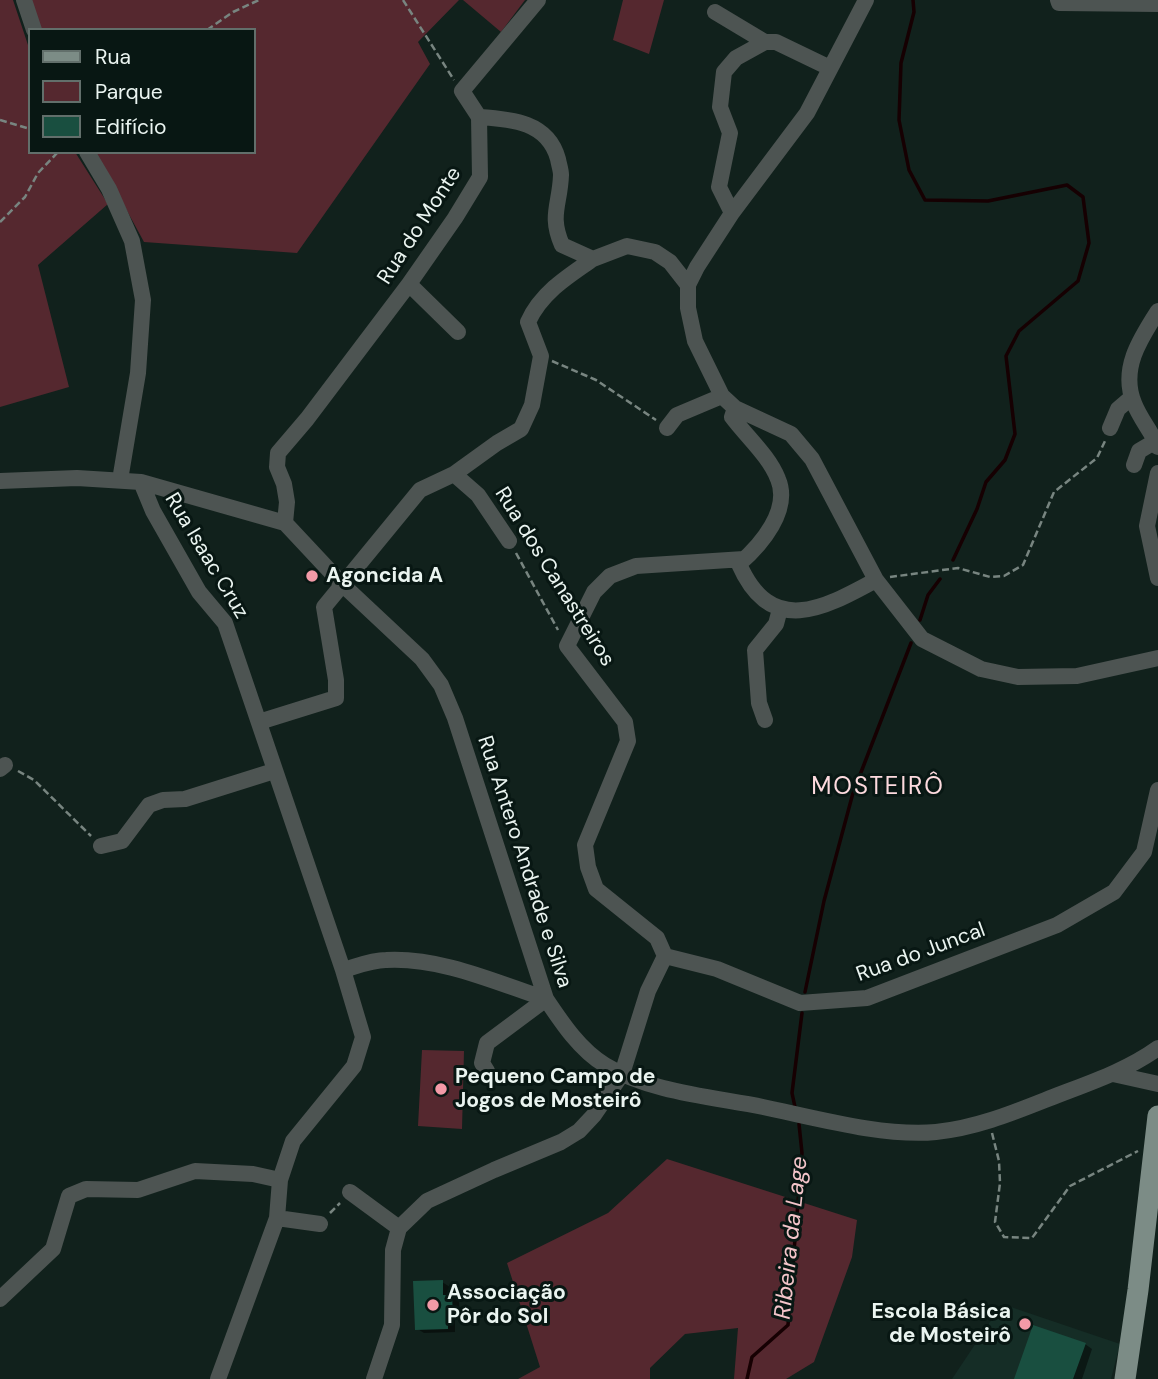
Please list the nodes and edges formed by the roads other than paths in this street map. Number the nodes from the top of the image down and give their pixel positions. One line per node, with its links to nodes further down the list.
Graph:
1 (24, 0): 7 (street)
2 (538, 0): 10 (street)
3 (866, 0): 9 (street)
4 (1058, 2): 5 (street)
5 (1158, 4)
6 (715, 12): 8 (street)
7 (33, 28)
8 (765, 42): 9 (street); 12 (street)
9 (830, 68): 12 (street)
10 (479, 117): 13 (street); 14 (street, Rua do Monte)
11 (88, 154): 27 (street)
12 (732, 213): 15 (street)
13 (593, 259): 15 (street); 26 (street)
14 (408, 284): 17 (street); 30 (street, Rua do Monte)
15 (688, 285): 18 (street)
16 (1158, 311): 19 (street)
17 (458, 332)
18 (722, 396): 20 (street); 21 (street)
19 (1132, 397): 22 (street); 23 (street)
20 (734, 408): 32 (street); 34 (street)
21 (667, 428)
22 (1110, 428)
23 (1157, 444): 24 (street)
24 (1133, 465)
25 (1158, 473): 33 (street)
26 (454, 474): 31 (street, Rua dos Canastreiros); 35 (street)
27 (120, 480): 28 (street); 29 (street)
28 (0, 481)
29 (141, 482): 30 (street); 39 (street, Rua Isaac Cruz)
30 (285, 523): 35 (street, Rua Antero Andrade e Silva)
31 (509, 541)
32 (744, 559): 36 (street); 44 (street, Rua dos Canastreiros)
33 (1158, 578)
34 (876, 580): 36 (street); 37 (street)
35 (343, 585): 39 (street); 46 (street, Rua Antero Andrade e Silva)
36 (780, 609): 38 (street)
37 (1158, 658)
38 (765, 720)
39 (259, 722): 40 (street, Rua Isaac Cruz)
40 (274, 771): 43 (street); 45 (street, Rua Isaac Cruz)
41 (1158, 790): 42 (street, Rua do Juncal)
42 (1155, 821): 44 (street, Rua do Juncal)
43 (101, 846)
44 (665, 956): 49 (street)
45 (343, 970): 46 (street); 53 (street, Rua Isaac Cruz)
46 (546, 999): 48 (street); 49 (street, Rua Antero Andrade e Silva)
47 (1158, 1048): 50 (street, Rua Antero Andrade e Silva)
48 (487, 1071)
49 (622, 1074): 50 (street, Rua Antero Andrade e Silva); 57 (street)
50 (1113, 1074): 51 (street)
51 (1158, 1084)
52 (1158, 1116): 61 (main road)
53 (280, 1180): 55 (street, Rua Isaac Cruz); 58 (street)
54 (350, 1192): 57 (street)
55 (277, 1218): 56 (street); 59 (street, Rua Isaac Cruz)
56 (320, 1224)
57 (399, 1227): 60 (street)
58 (0, 1299)
59 (218, 1379)
60 (374, 1379)
61 (1125, 1379)

